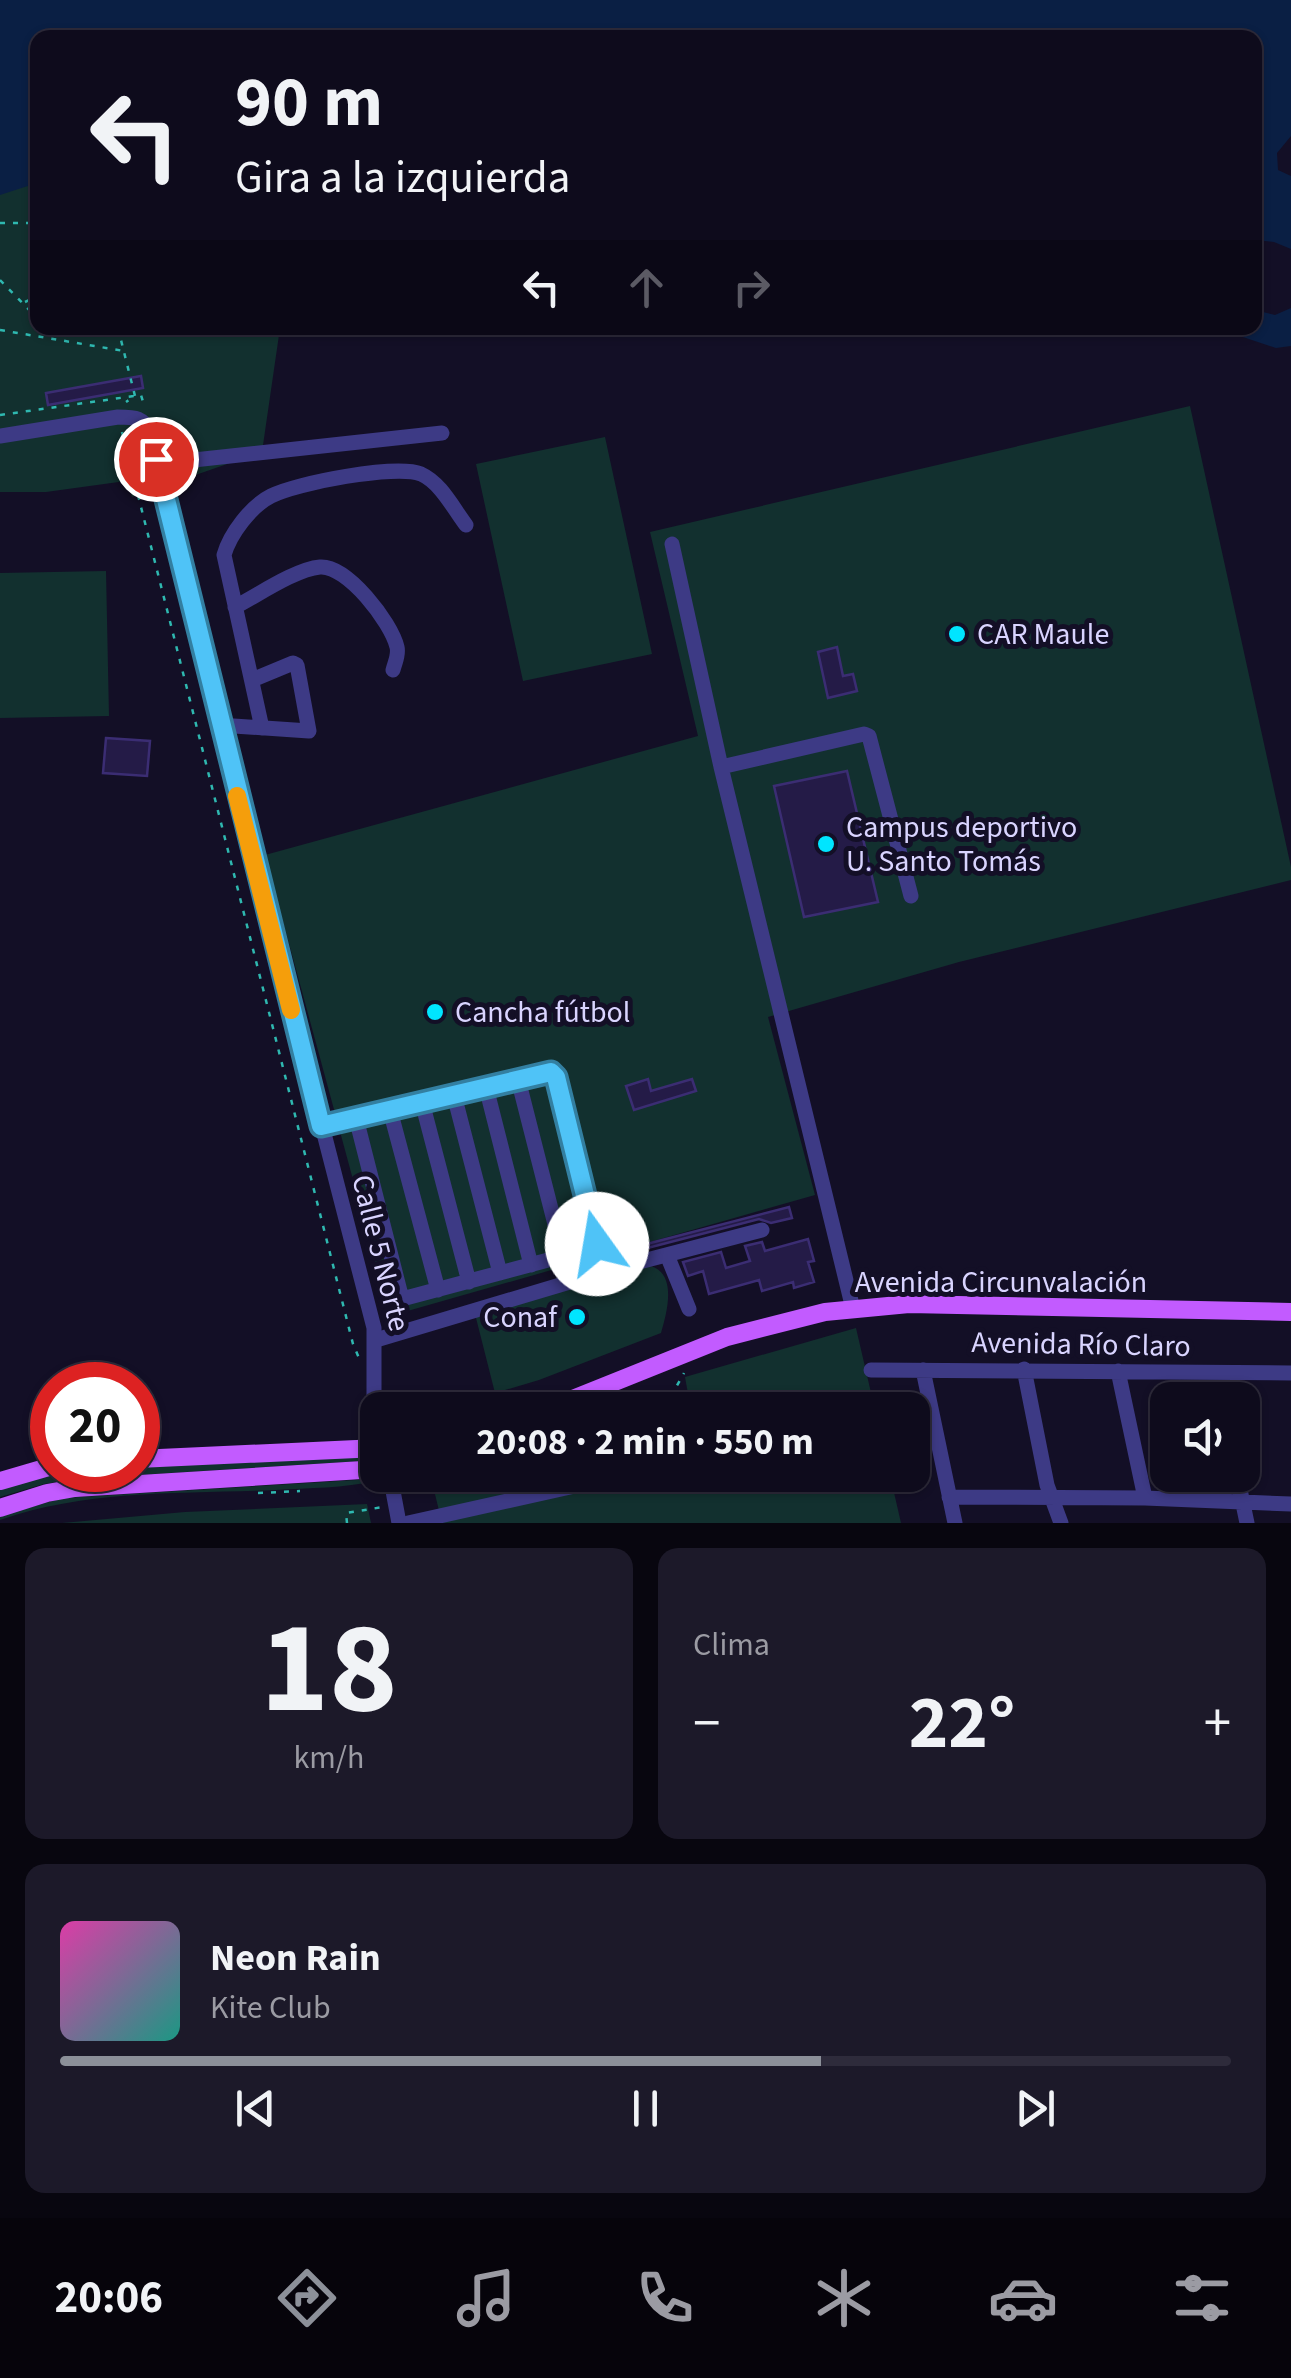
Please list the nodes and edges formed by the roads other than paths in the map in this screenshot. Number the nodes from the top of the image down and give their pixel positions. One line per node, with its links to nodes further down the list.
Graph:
1 (442, 433): 3 (street)
2 (0, 436): 3 (street, Calle 5 Norte)
3 (157, 464): 9 (street, Calle 5 Norte)
4 (466, 525): 6 (street)
5 (672, 544): 11 (street)
6 (236, 606): 7 (street); 8 (street)
7 (393, 670)
8 (252, 680): 10 (street); 10 (street)
9 (220, 725): 10 (street); 19 (street, Calle 5 Norte)
10 (262, 728)
11 (721, 768): 12 (street); 27 (street)
12 (910, 896)
13 (518, 1079): 14 (street); 22 (street); 22 (street)
14 (486, 1087): 15 (street); 23 (street)
15 (454, 1094): 16 (street); 24 (street)
16 (422, 1102): 17 (street); 25 (street)
17 (390, 1110): 18 (street); 26 (street)
18 (356, 1118): 19 (street); 26 (street)
19 (321, 1126): 30 (street, Calle 5 Norte)
20 (762, 1230): 21 (street)
21 (667, 1255): 28 (street); 30 (street)
22 (564, 1256): 23 (street)
23 (531, 1264): 24 (street)
24 (500, 1273): 25 (street)
25 (468, 1282): 26 (street)
26 (438, 1290)
27 (854, 1308): 29 (main road, Avenida Circunvalación); 31 (main road, Avenida Circunvalación)
28 (689, 1309)
29 (1291, 1312)
30 (376, 1340): 39 (street, Calle 5 Norte)
31 (660, 1364): 40 (main road, Avenida Circunvalación); 41 (main road, Avenida Circunvalación)
32 (1024, 1369): 34 (street, Avenida Río Claro); 35 (street, Avenida Río Claro); 51 (street)
33 (871, 1370): 34 (street, Avenida Río Claro)
34 (923, 1370): 50 (street)
35 (1118, 1371): 36 (street, Avenida Río Claro); 52 (street)
36 (1210, 1373): 37 (street, Avenida Río Claro); 38 (street)
37 (1291, 1373)
38 (1212, 1382)
39 (374, 1392)
40 (590, 1392)
41 (611, 1392)
42 (360, 1449): 43 (main road)
43 (160, 1459)
44 (360, 1470): 55 (main road)
45 (30, 1472): 46 (main road)
46 (0, 1481)
47 (393, 1492): 56 (street)
48 (548, 1492): 57 (street)
49 (1242, 1492): 53 (street)
50 (949, 1498): 51 (street); 58 (street)
51 (1053, 1498): 52 (street); 59 (street)
52 (1145, 1498): 53 (street)
53 (1245, 1502): 54 (street); 60 (street)
54 (1291, 1504)
55 (0, 1508)
56 (399, 1523)
57 (408, 1523)
58 (955, 1523)
59 (1061, 1523)
60 (1248, 1523)

